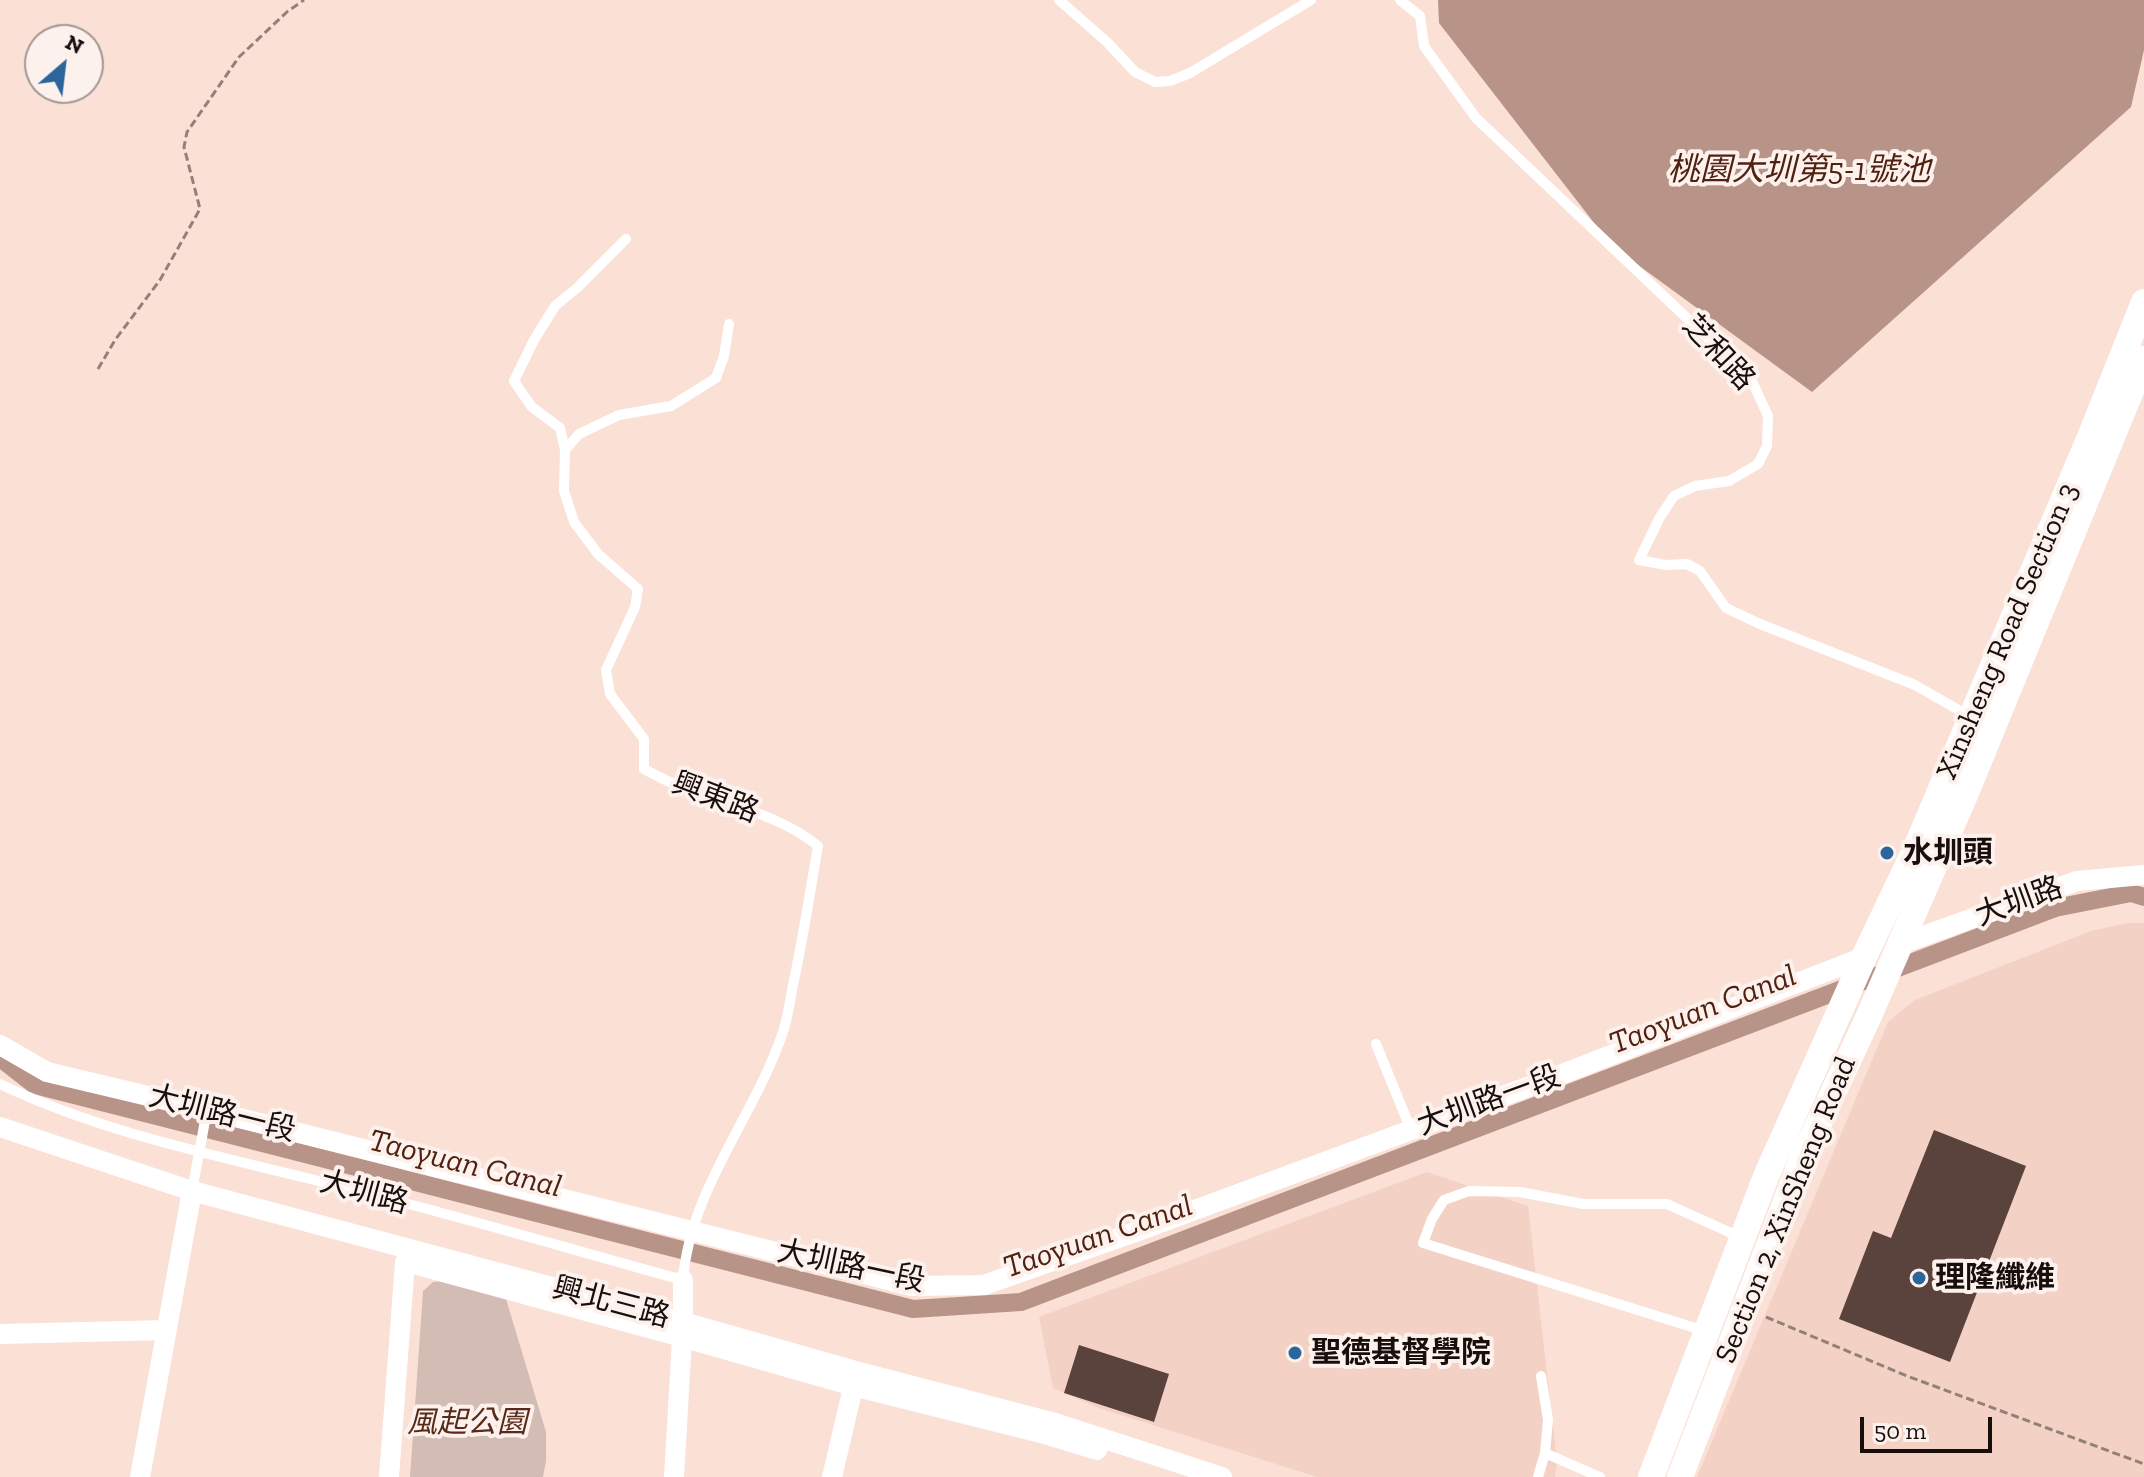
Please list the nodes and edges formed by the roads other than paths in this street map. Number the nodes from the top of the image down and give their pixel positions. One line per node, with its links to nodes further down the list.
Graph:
1 (1059, 0): 2 (lane)
2 (1311, 0)
3 (1400, 0): 9 (lane, 芝和路)
4 (626, 239): 8 (lane)
5 (2144, 302): 9 (main road, Xinsheng Road Section 3)
6 (729, 324): 8 (lane)
7 (2144, 359): 11 (main road, Section 2, XinSheng Road)
8 (565, 450): 22 (lane, 興東路)
9 (1971, 718): 12 (main road, Xinsheng Road Section 3)
10 (2144, 875): 11 (street, 大圳路)
11 (1898, 945): 43 (main road, Section 2, XinSheng Road)
12 (1864, 957): 18 (street, 大圳路一段); 23 (main road, Xinsheng Road Section 3)
13 (1376, 1044): 18 (lane)
14 (0, 1045): 16 (street, 大圳路一段)
15 (0, 1084): 20 (lane, 大圳路)
16 (207, 1110): 20 (lane); 22 (street, 大圳路一段)
17 (0, 1127): 21 (street)
18 (1411, 1130): 22 (street, 大圳路一段)
19 (0, 1140): 21 (street)
20 (200, 1151): 21 (lane); 25 (lane, 大圳路)
21 (191, 1197): 24 (street); 26 (street)
22 (692, 1232): 25 (lane)
23 (1743, 1238): 28 (main road, Xinsheng Road Section 3); 28 (lane)
24 (412, 1259): 27 (street); 34 (street); 35 (street)
25 (683, 1275): 27 (street)
26 (167, 1330): 29 (street); 33 (street)
27 (683, 1330): 31 (street); 36 (street)
28 (1707, 1332): 42 (main road, Xinsheng Road Section 3)
29 (0, 1334)
30 (1541, 1376): 32 (lane)
31 (855, 1379): 37 (street); 38 (street); 39 (street)
32 (1545, 1453): 40 (lane); 41 (lane)
33 (140, 1477)
34 (389, 1477)
35 (402, 1477)
36 (674, 1477)
37 (832, 1477)
38 (1183, 1477)
39 (1222, 1477)
40 (1538, 1477)
41 (1600, 1477)
42 (1651, 1477)
43 (1680, 1477)

